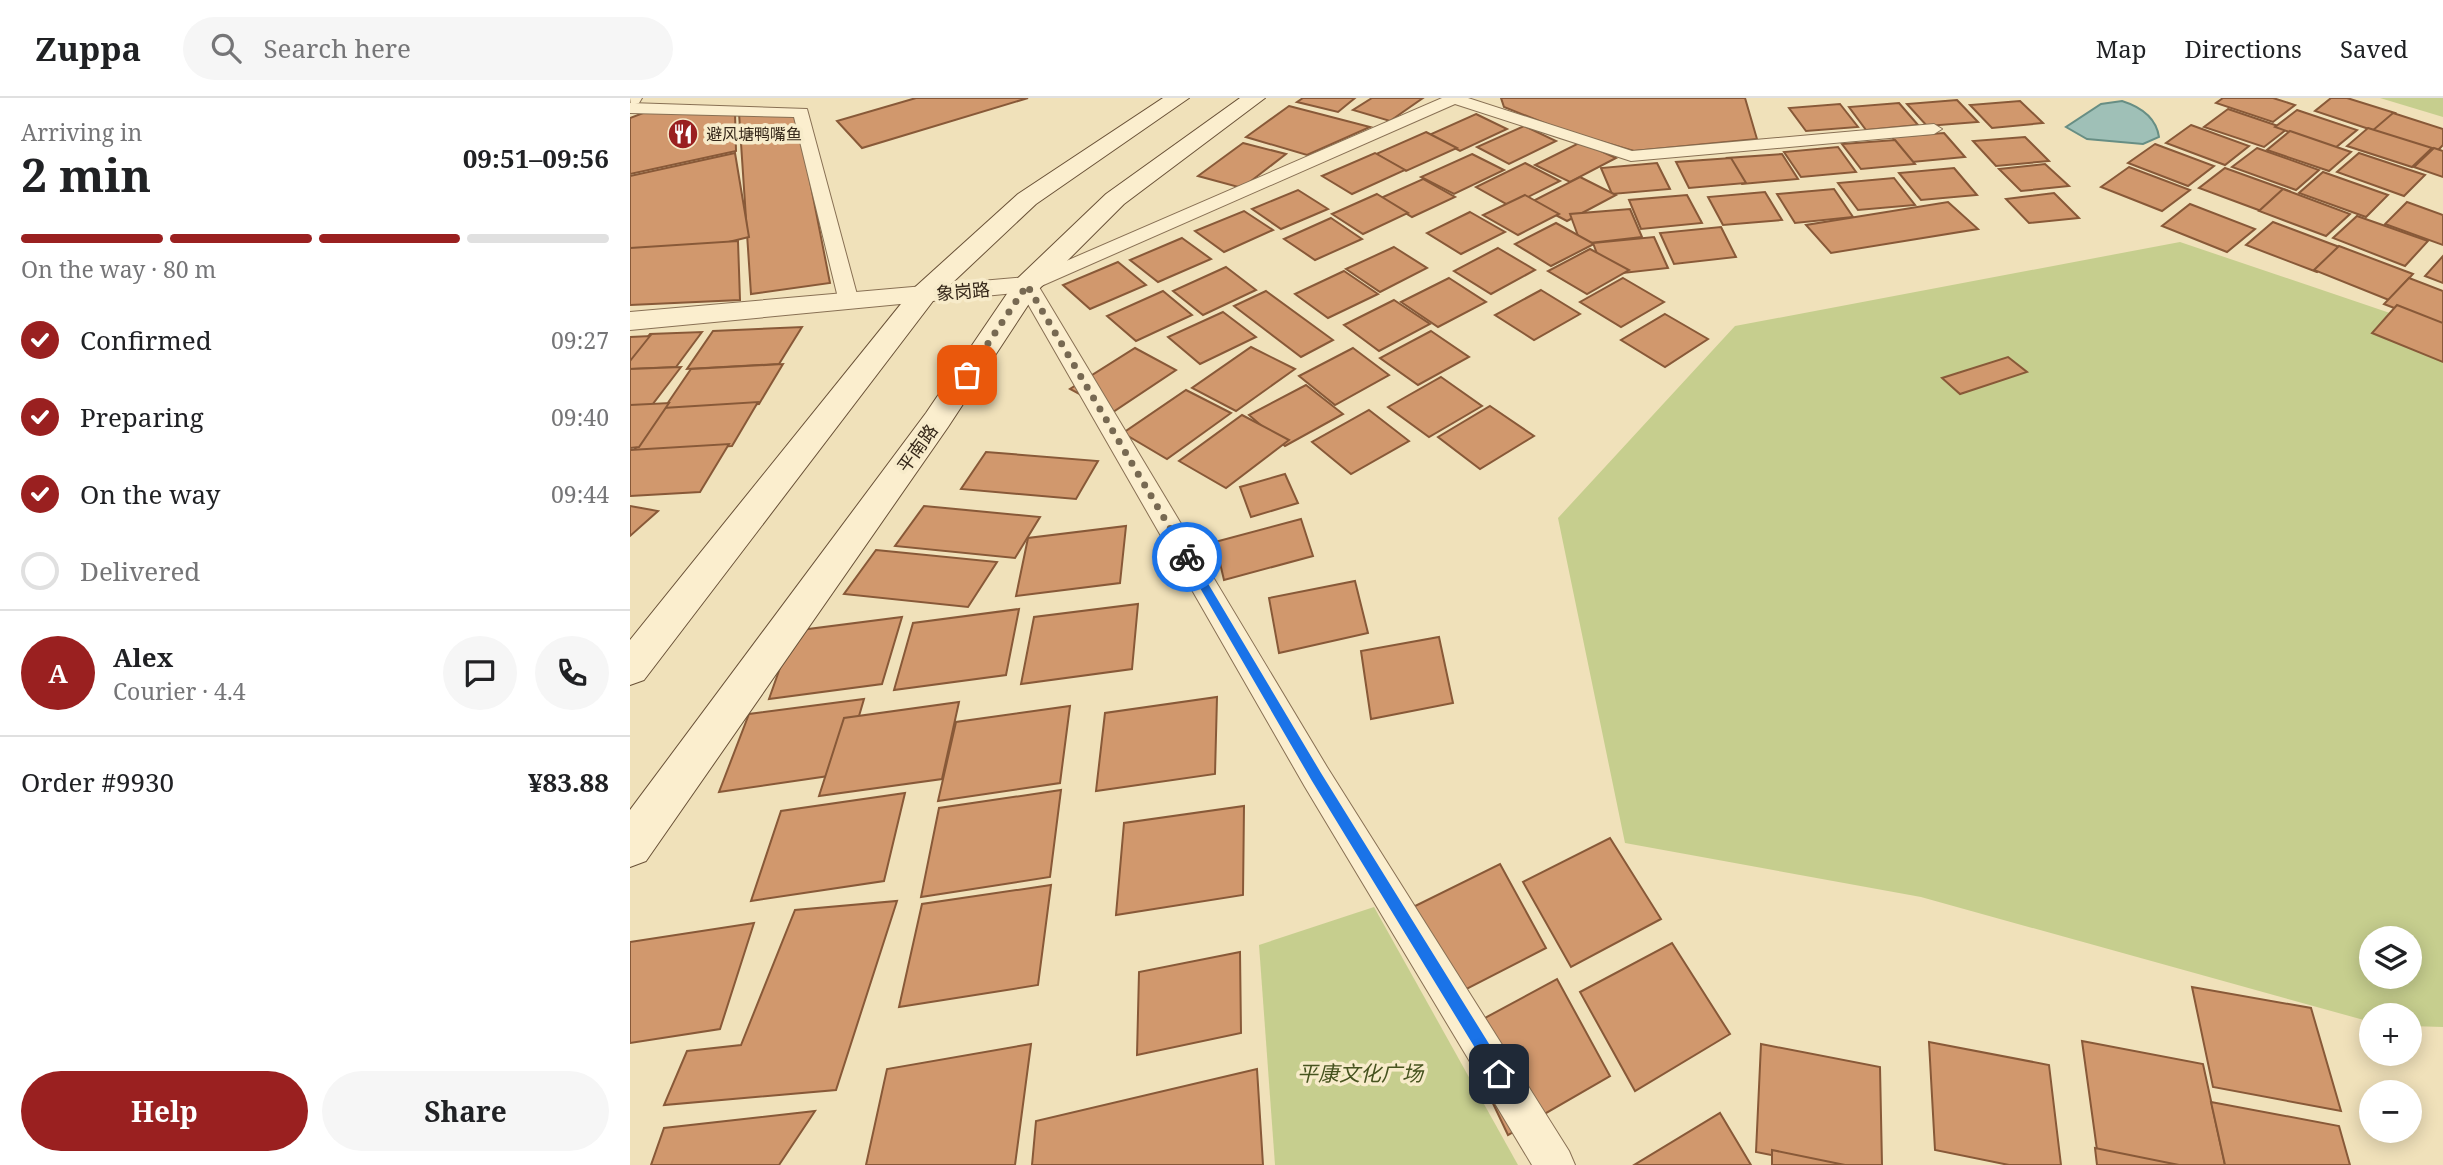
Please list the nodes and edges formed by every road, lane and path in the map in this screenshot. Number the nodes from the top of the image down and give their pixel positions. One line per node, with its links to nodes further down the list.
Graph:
1 (1178, 98): 7 (main road)
2 (1254, 98): 6 (main road, 平南路)
3 (1454, 98): 5 (lane); 6 (lane)
4 (630, 108): 8 (lane)
5 (1934, 129)
6 (1027, 285): 7 (main road, 象岗路); 11 (main road, 平南路); 12 (lane)
7 (923, 295): 8 (main road, 象岗路); 10 (main road)
8 (849, 302): 9 (main road, 象岗路)
9 (630, 321)
10 (630, 669)
11 (630, 846)
12 (1555, 1165)

